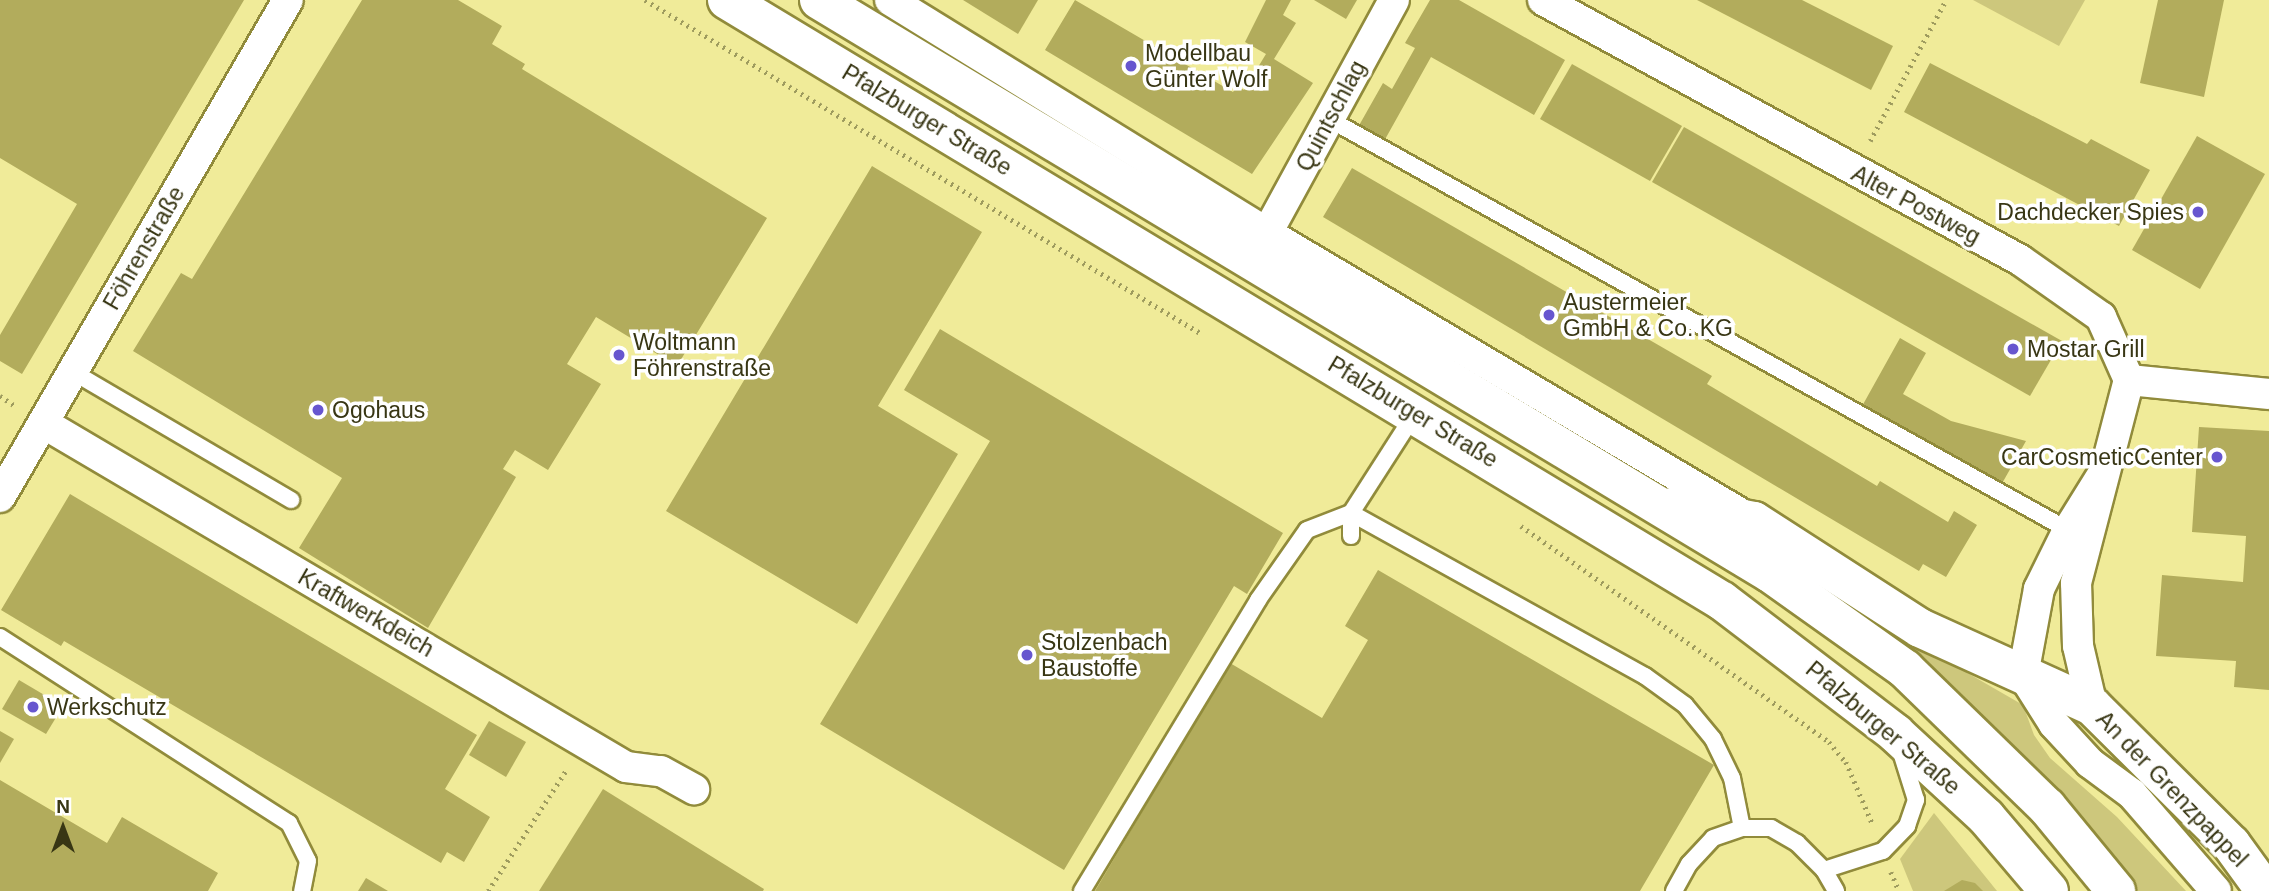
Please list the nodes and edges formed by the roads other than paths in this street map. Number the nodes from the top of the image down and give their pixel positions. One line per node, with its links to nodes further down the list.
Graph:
1 (288, 0): 9 (street, Föhrenstraße)
2 (727, 0): 12 (main road, Pfalzburger Straße)
3 (819, 0): 17 (main road, Pfalzburger Straße)
4 (890, 0): 8 (street, Pfalzburger Straße)
5 (1394, 0): 7 (street, Quintschlag)
6 (1543, 0): 10 (street, Alter Postweg)
7 (1329, 119): 8 (street, Quintschlag); 20 (lane)
8 (1268, 233): 19 (street, Pfalzburger Straße)
9 (72, 372): 13 (street, Föhrenstraße); 16 (lane)
10 (2129, 380): 11 (street); 14 (street, An der Grenzpappel)
11 (2269, 394)
12 (1416, 413): 18 (lane); 25 (main road, Pfalzburger Straße)
13 (43, 423): 15 (street, Föhrenstraße); 26 (street, Kraftwerkdeich)
14 (2101, 477): 20 (street, An der Grenzpappel); 24 (street, An der Grenzpappel)
15 (0, 497)
16 (291, 500)
17 (1648, 500): 19 (main road, Pfalzburger Straße); 34 (main road, Pfalzburger Straße)
18 (1351, 513): 21 (lane); 27 (lane); 30 (lane)
19 (1754, 521): 23 (main road, Pfalzburger Straße)
20 (2068, 530): 23 (street, An der Grenzpappel)
21 (1351, 536)
22 (0, 637): 29 (lane)
23 (2024, 675): 24 (main road, Pfalzburger Straße); 35 (street, An der Grenzpappel)
24 (2092, 706): 36 (main road, An der Grenzpappel)
25 (1895, 733): 28 (lane); 33 (main road, Pfalzburger Straße)
26 (694, 789)
27 (1742, 828): 28 (lane); 31 (lane)
28 (1824, 870): 32 (lane)
29 (303, 891)
30 (1083, 891)
31 (1674, 891)
32 (1836, 891)
33 (2049, 891)
34 (2116, 891)
35 (2216, 891)
36 (2265, 891)

